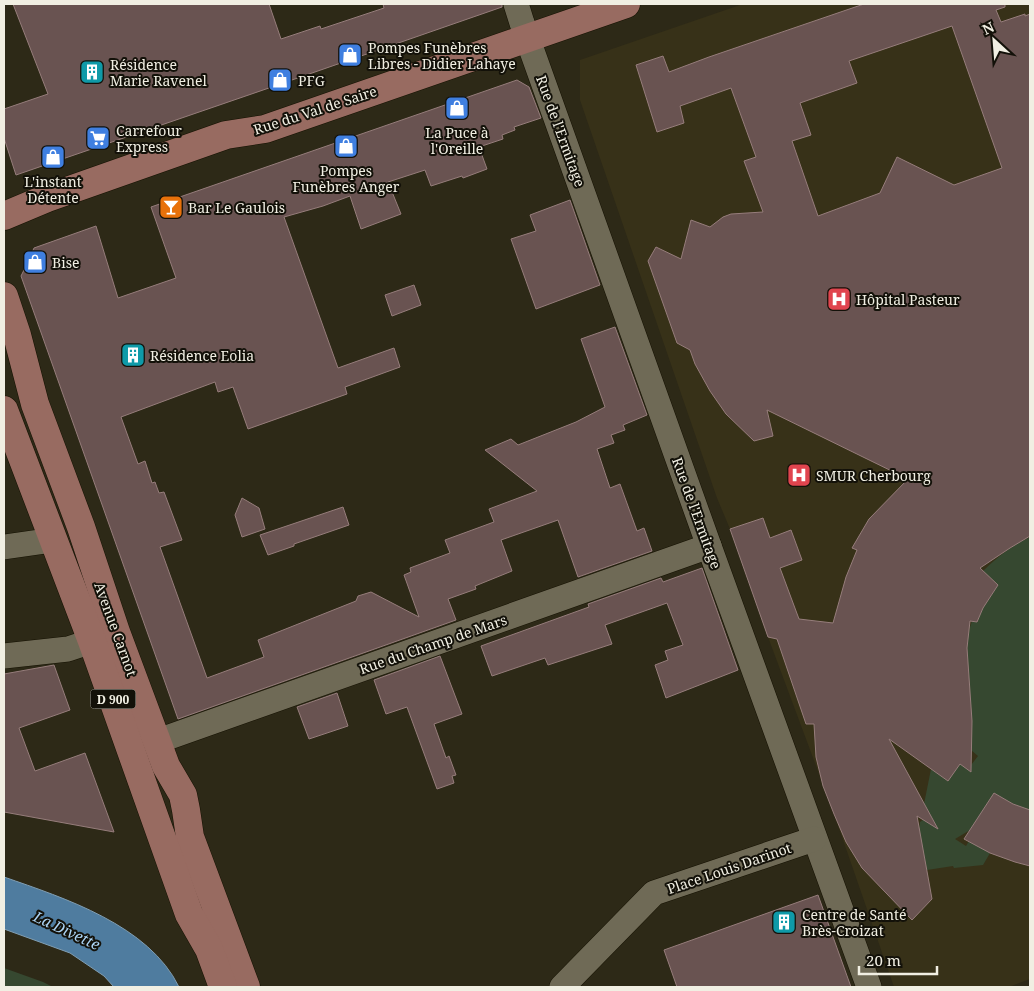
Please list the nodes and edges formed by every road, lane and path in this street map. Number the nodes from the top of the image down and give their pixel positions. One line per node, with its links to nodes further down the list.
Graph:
1 (516, 4): 3 (street, Rue de l'Ermitage)
2 (626, 4): 3 (main road, Rue du Val de Saire)
3 (528, 38): 4 (main road, Rue du Val de Saire); 8 (street, Rue de l'Ermitage)
4 (4, 216)
5 (4, 296): 12 (main road, Avenue Carnot / D 900)
6 (4, 410): 7 (main road, Avenue Carnot / D 900)
7 (53, 540): 9 (street); 10 (main road, Avenue Carnot / D 900)
8 (709, 546): 12 (street, Rue du Champ de Mars); 13 (street, Rue de l'Ermitage)
9 (4, 547)
10 (92, 641): 11 (street); 14 (main road, Avenue Carnot / D 900)
11 (4, 656)
12 (158, 742): 15 (main road, Avenue Carnot / D 900)
13 (814, 839): 16 (street, Place Louis Darinot); 17 (street, Rue de l'Ermitage)
14 (223, 987)
15 (246, 987)
16 (562, 987)
17 (869, 987)

